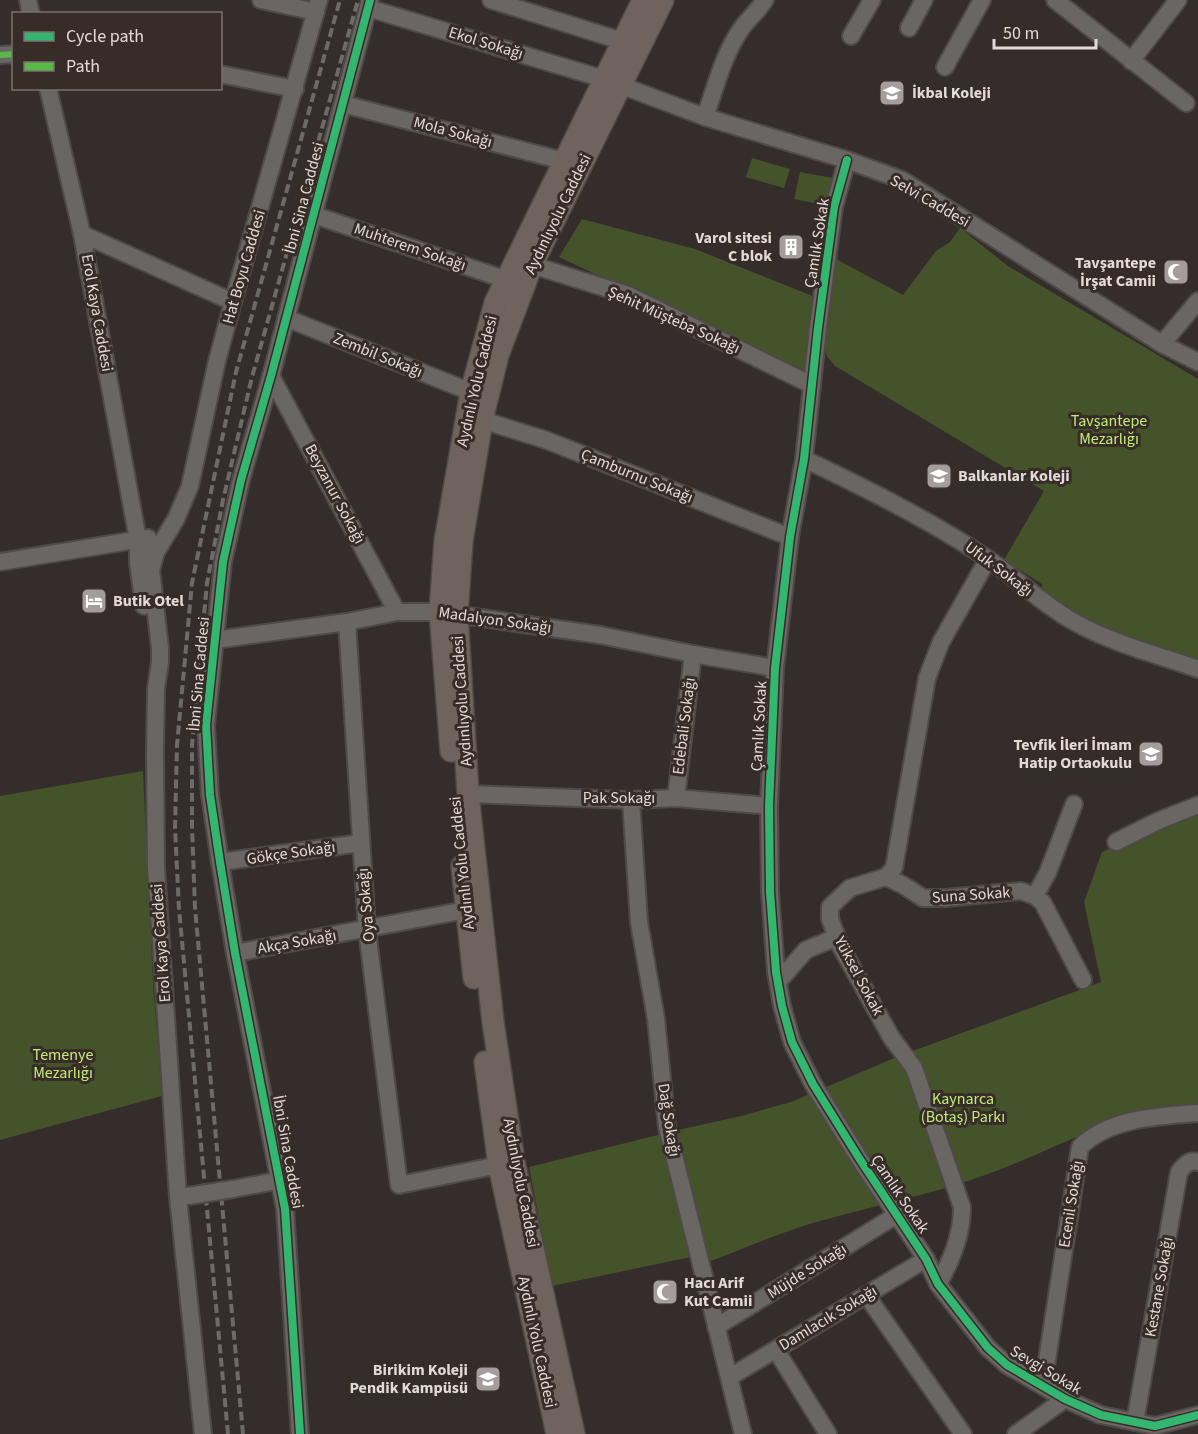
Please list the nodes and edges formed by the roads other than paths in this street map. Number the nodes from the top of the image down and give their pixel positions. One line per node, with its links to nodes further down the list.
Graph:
1 (491, 0): 15 (street)
2 (643, 0): 15 (main road, Aydınlı Yolu Caddesi)
3 (663, 0): 19 (main road, Aydınlıyolu Caddesi)
4 (765, 0): 24 (street)
5 (872, 0): 14 (street)
6 (924, 0): 13 (street)
7 (982, 0): 17 (street)
8 (1055, 0): 16 (street)
9 (1178, 0): 16 (street)
10 (269, 1): 12 (street)
11 (369, 4): 19 (street, Ekol Sokağı); 23 (street, İbni Sina Caddesi)
12 (318, 6): 20 (street, Hat Boyu Caddesi)
13 (909, 28)
14 (851, 36)
15 (622, 41): 19 (main road, Aydınlı Yolu Caddesi)
16 (1131, 61): 22 (street)
17 (945, 67)
18 (222, 74): 20 (street)
19 (613, 81): 24 (street, Selvi Caddesi); 26 (main road, Aydınlı Yolu Caddesi); 29 (main road, Aydınlıyolu Caddesi)
20 (295, 89): 32 (street, Hat Boyu Caddesi)
21 (48, 90): 28 (street, Erol Kaya Caddesi)
22 (1186, 103)
23 (343, 104): 26 (street, Mola Sokağı); 27 (street, İbni Sina Caddesi)
24 (705, 117): 25 (street, Selvi Caddesi)
25 (847, 160): 34 (street, Selvi Caddesi); 37 (street, Çamlık Sokak)
26 (564, 161): 30 (main road, Aydınlı Yolu Caddesi)
27 (314, 214): 30 (street, Muhterem Sokağı); 33 (street, İbni Sina Caddesi)
28 (82, 234): 32 (street); 43 (street, Erol Kaya Caddesi)
29 (532, 266): 37 (street, Şehit Müşteba Sokağı); 39 (main road, Aydınlıyolu Caddesi)
30 (507, 280): 38 (main road, Aydınlı Yolu Caddesi)
31 (1198, 301): 34 (street)
32 (233, 302): 41 (street, Hat Boyu Caddesi)
33 (286, 318): 36 (street, İbni Sina Caddesi); 38 (street, Zembil Sokağı)
34 (1162, 344): 35 (street, Selvi Caddesi)
35 (1198, 362)
36 (272, 376): 47 (street, Beyzanur Sokağı); 50 (street, İbni Sina Caddesi)
37 (812, 385): 40 (street, Çamlık Sokak)
38 (471, 392): 48 (main road, Aydınlı Yolu Caddesi)
39 (482, 420): 42 (street, Çamburnu Sokağı); 48 (main road, Aydınlıyolu Caddesi)
40 (804, 459): 42 (street, Çamlık Sokak); 44 (street, Ufuk Sokağı)
41 (166, 533): 43 (street); 46 (street, Hat Boyu Caddesi)
42 (790, 537): 52 (street, Çamlık Sokak)
43 (138, 540): 45 (street); 46 (street, Erol Kaya Caddesi); 54 (street, Erol Kaya Caddesi)
44 (988, 559): 53 (street, Ufuk Sokağı); 64 (street)
45 (0, 562)
46 (151, 570): 54 (street, Erol Kaya Caddesi)
47 (397, 612): 48 (street, Madalyon Sokağı); 49 (street, Madalyon Sokağı)
48 (448, 613): 51 (street, Madalyon Sokağı); 55 (main road, Aydınlıyolu Caddesi); 66 (main road, Aydınlı Yolu Caddesi)
49 (347, 622): 50 (street, Madalyon Sokağı); 62 (street, Oya Sokağı)
50 (214, 640): 63 (street, İbni Sina Caddesi)
51 (693, 654): 52 (street, Madalyon Sokağı); 56 (street, Edebali Sokağı)
52 (775, 668): 60 (street, Çamlık Sokak)
53 (1198, 669)
54 (156, 689): 76 (street, Erol Kaya Caddesi)
55 (468, 794): 57 (street, Pak Sokağı); 92 (main road, Aydınlıyolu Caddesi)
56 (676, 798): 57 (street, Pak Sokağı); 60 (street, Pak Sokağı)
57 (631, 800): 81 (street, Dağ Sokağı)
58 (1074, 804): 65 (street)
59 (1198, 805): 61 (street)
60 (769, 806): 71 (street, Çamlık Sokak)
61 (1116, 842)
62 (361, 843): 63 (street, Gökçe Sokağı); 67 (street, Oya Sokağı)
63 (220, 862): 69 (street, İbni Sina Caddesi)
64 (886, 877): 65 (street, Suna Sokak); 68 (street, Yüksel Sokak)
65 (1035, 896): 70 (street, Suna Sokak)
66 (466, 910): 67 (street, Akça Sokağı); 74 (main road, Aydınlı Yolu Caddesi)
67 (367, 930): 69 (street, Akça Sokağı); 74 (street, Oya Sokağı)
68 (837, 937): 71 (street); 79 (street, Yüksel Sokak)
69 (235, 952): 75 (street, İbni Sina Caddesi)
70 (1083, 980)
71 (778, 982): 77 (street, Çamlık Sokak)
72 (1198, 1113): 84 (street, Ecenil Sokağı)
73 (1196, 1161): 87 (street, Kestane Sokağı)
74 (499, 1165): 91 (main road, Aydınlı Yolu Caddesi)
75 (281, 1180): 76 (street, bridge); 90 (street, İbni Sina Caddesi)
76 (183, 1196): 89 (street, Erol Kaya Caddesi)
77 (898, 1215): 78 (street, Çamlık Sokak); 81 (street, Müjde Sokağı)
78 (926, 1259): 79 (street, Sevgi Sokak); 80 (street, Damlacık Sokağı)
79 (938, 1284): 84 (street, Sevgi Sokak)
80 (867, 1296): 82 (street, Damlacık Sokağı); 95 (street)
81 (716, 1327): 83 (street, Dağ Sokağı)
82 (776, 1350): 83 (street, Damlacık Sokağı); 94 (street)
83 (730, 1377): 93 (street, Dağ Sokağı)
84 (1043, 1386): 85 (street, Sevgi Sokak)
85 (1065, 1399): 87 (street, Sevgi Sokak); 96 (street)
86 (1198, 1415): 88 (street, Sevgi Sokak)
87 (1135, 1422): 88 (street, Sevgi Sokak)
88 (1163, 1429)
89 (204, 1434)
90 (300, 1434)
91 (557, 1434)
92 (574, 1434)
93 (743, 1434)
94 (828, 1434)
95 (963, 1434)
96 (1016, 1434)

